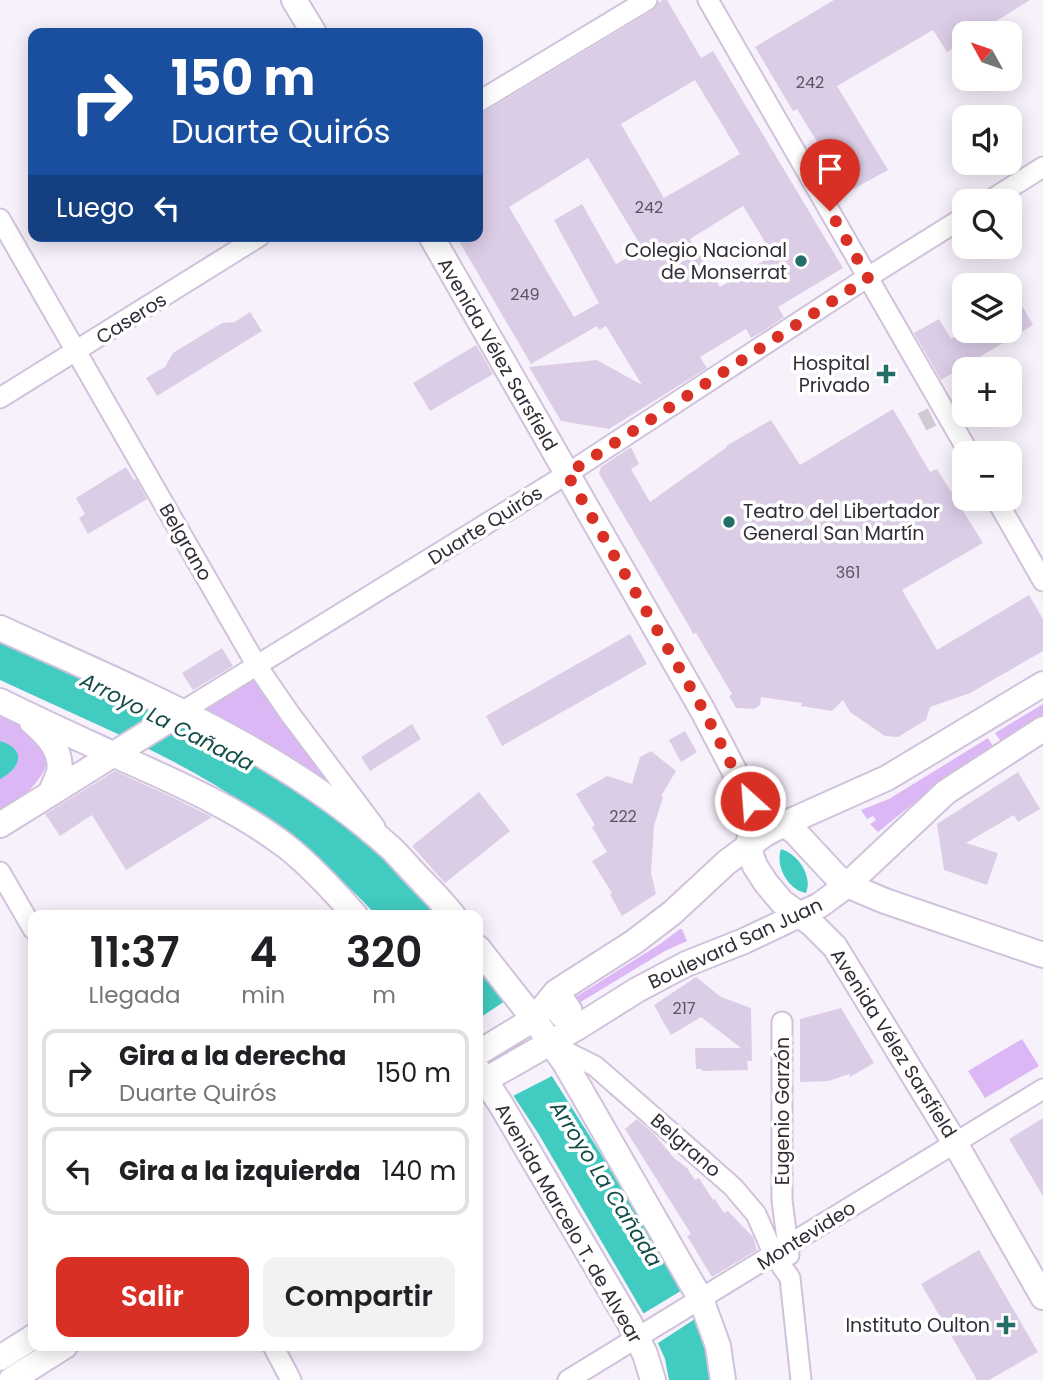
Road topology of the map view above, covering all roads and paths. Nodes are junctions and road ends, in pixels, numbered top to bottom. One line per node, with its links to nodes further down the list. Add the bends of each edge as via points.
1 (294, 0): 4 (main road)
2 (647, 0): 5 (street)
3 (708, 0): 12 (street)
4 (311, 28)
5 (483, 99)
6 (1043, 167): 7 (street)
7 (1008, 189)
8 (0, 219): 13 (street, Belgrano)
9 (952, 225): 12 (street, Duarte Quirós)
10 (250, 242): 13 (street, Caseros)
11 (434, 242): 16 (main road, Avenida Vélez Sarsfield)
12 (868, 278): 15 (street, via 938,413); 16 (street, Duarte Quirós)
13 (76, 352): 14 (street, Caseros); 20 (street, Belgrano)
14 (0, 398)
15 (960, 441)
16 (567, 474): 20 (street, Duarte Quirós); 27 (main road, Avenida Vélez Sarsfield, via 704,711)
17 (1003, 511): 18 (street)
18 (1043, 581)
19 (0, 628): 23 (main road)
20 (257, 666): 23 (street, Duarte Quirós); 31 (street, Belgrano)
21 (1043, 684): 28 (main road, via 887,778)
22 (9, 706): 25 (main road); 26 (main road, via 54,746 59,772)
23 (183, 711): 25 (main road, Duarte Quirós); 31 (main road, via 315,788)
24 (1043, 729): 33 (main road, Boulevard San Juan, via 946,792)
25 (114, 754): 26 (main road, Duarte Quirós); 34 (main road, via 261,829 288,848)
26 (50, 794): 29 (main road, Duarte Quirós)
27 (750, 801): 28 (main road, Avenida Vélez Sarsfield, via 764,815); 30 (main road, Avenida Vélez Sarsfield, via 753,824)
28 (784, 824): 30 (main road); 33 (main road, Avenida Vélez Sarsfield)
29 (0, 825)
30 (748, 846): 36 (main road, Avenida Vélez Sarsfield, via 766,883); 40 (main road, via 634,942 556,992)
31 (393, 850): 35 (main road)
32 (0, 872): 37 (street)
33 (847, 885): 36 (main road, Boulevard San Juan); 39 (main road)
34 (350, 910)
35 (448, 910)
36 (801, 915): 42 (main road, Boulevard San Juan, via 686,964); 47 (main road, Avenida Vélez Sarsfield, via 835,947)
37 (28, 920)
38 (483, 954): 40 (main road)
39 (1043, 955)
40 (534, 1019): 42 (main road); 43 (main road)
41 (782, 1022): 48 (street, Eugenio Garzón)
42 (550, 1043): 44 (main road, Boulevard San Juan); 49 (street, Belgrano, via 595,1066 708,1164); 52 (main road)
43 (483, 1050)
44 (483, 1076)
45 (483, 1082): 53 (main road, Avenida Marcelo T. de Alvear, via 500,1103)
46 (1043, 1089): 47 (street, Montevideo)
47 (955, 1143): 50 (street, Montevideo); 51 (main road, Avenida Vélez Sarsfield)
48 (782, 1200): 49 (street, Eugenio Garzón, via 774,1211); 50 (street, Eugenio Garzón)
49 (756, 1214): 50 (street, Belgrano)
50 (781, 1250): 52 (street, Montevideo); 63 (street, Belgrano, via 790,1278)
51 (1043, 1297)
52 (701, 1298): 53 (street, Montevideo); 62 (main road, via 718,1346)
53 (637, 1337): 60 (street, Montevideo); 61 (main road, Avenida Marcelo T. de Alvear)
54 (28, 1340): 57 (main road)
55 (57, 1351): 58 (main road)
56 (276, 1351): 59 (street)
57 (0, 1358)
58 (10, 1380)
59 (291, 1380)
60 (568, 1380)
61 (653, 1380)
62 (723, 1380)
63 (801, 1380)

